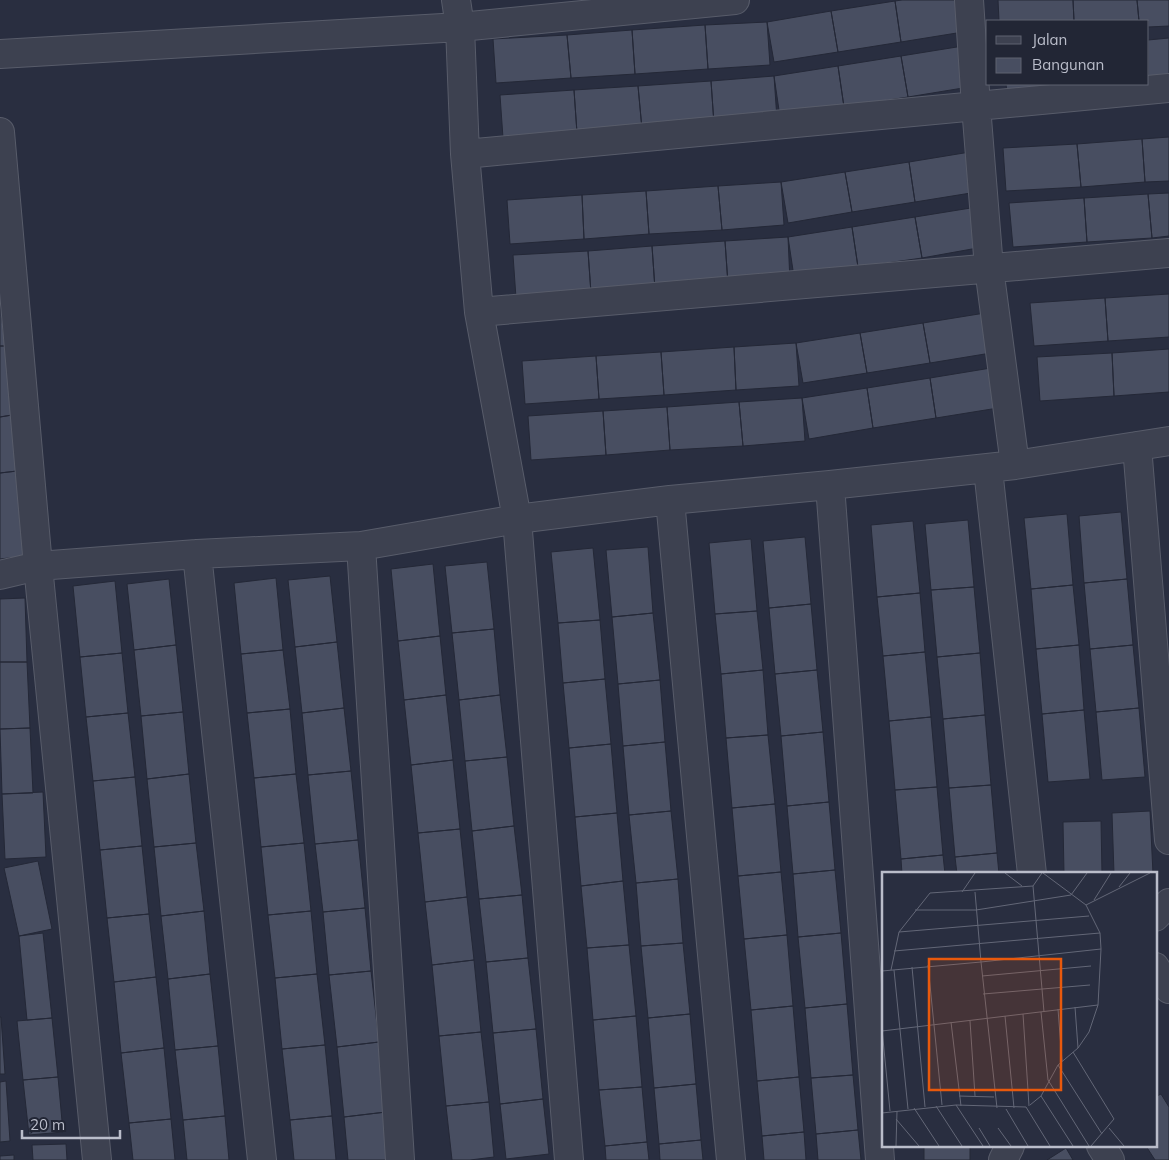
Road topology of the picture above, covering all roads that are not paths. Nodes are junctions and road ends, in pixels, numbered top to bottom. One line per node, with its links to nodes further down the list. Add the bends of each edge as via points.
1 (456, 0): 4 (street)
2 (734, 0): 4 (street)
3 (969, 0): 7 (street)
4 (460, 27): 5 (street); 9 (street)
5 (0, 54)
6 (1169, 88): 7 (street)
7 (976, 106): 9 (street); 11 (street)
8 (0, 132): 22 (street)
9 (465, 154): 12 (street)
10 (1169, 253): 11 (street)
11 (989, 268): 12 (street); 15 (street)
12 (479, 312): 19 (street)
13 (1169, 441): 14 (street)
14 (1137, 446): 15 (street); 24 (street)
15 (1015, 465): 16 (street)
16 (988, 469): 17 (street); 25 (street)
17 (830, 485): 18 (street); 37 (street)
18 (670, 500): 19 (street); 36 (street)
19 (517, 519): 20 (street); 35 (street)
20 (361, 546): 21 (street); 34 (street)
21 (197, 554): 22 (street); 33 (street)
22 (38, 566): 23 (street); 32 (street)
23 (0, 575)
24 (1169, 840)
25 (1032, 872)
26 (1169, 903): 27 (street)
27 (1156, 916)
28 (1156, 970): 29 (street)
29 (1169, 989)
30 (1009, 1148): 38 (street)
31 (1102, 1148): 39 (street)
32 (97, 1160)
33 (262, 1160)
34 (400, 1160)
35 (569, 1160)
36 (731, 1160)
37 (880, 1160)
38 (1003, 1160)
39 (1110, 1160)

